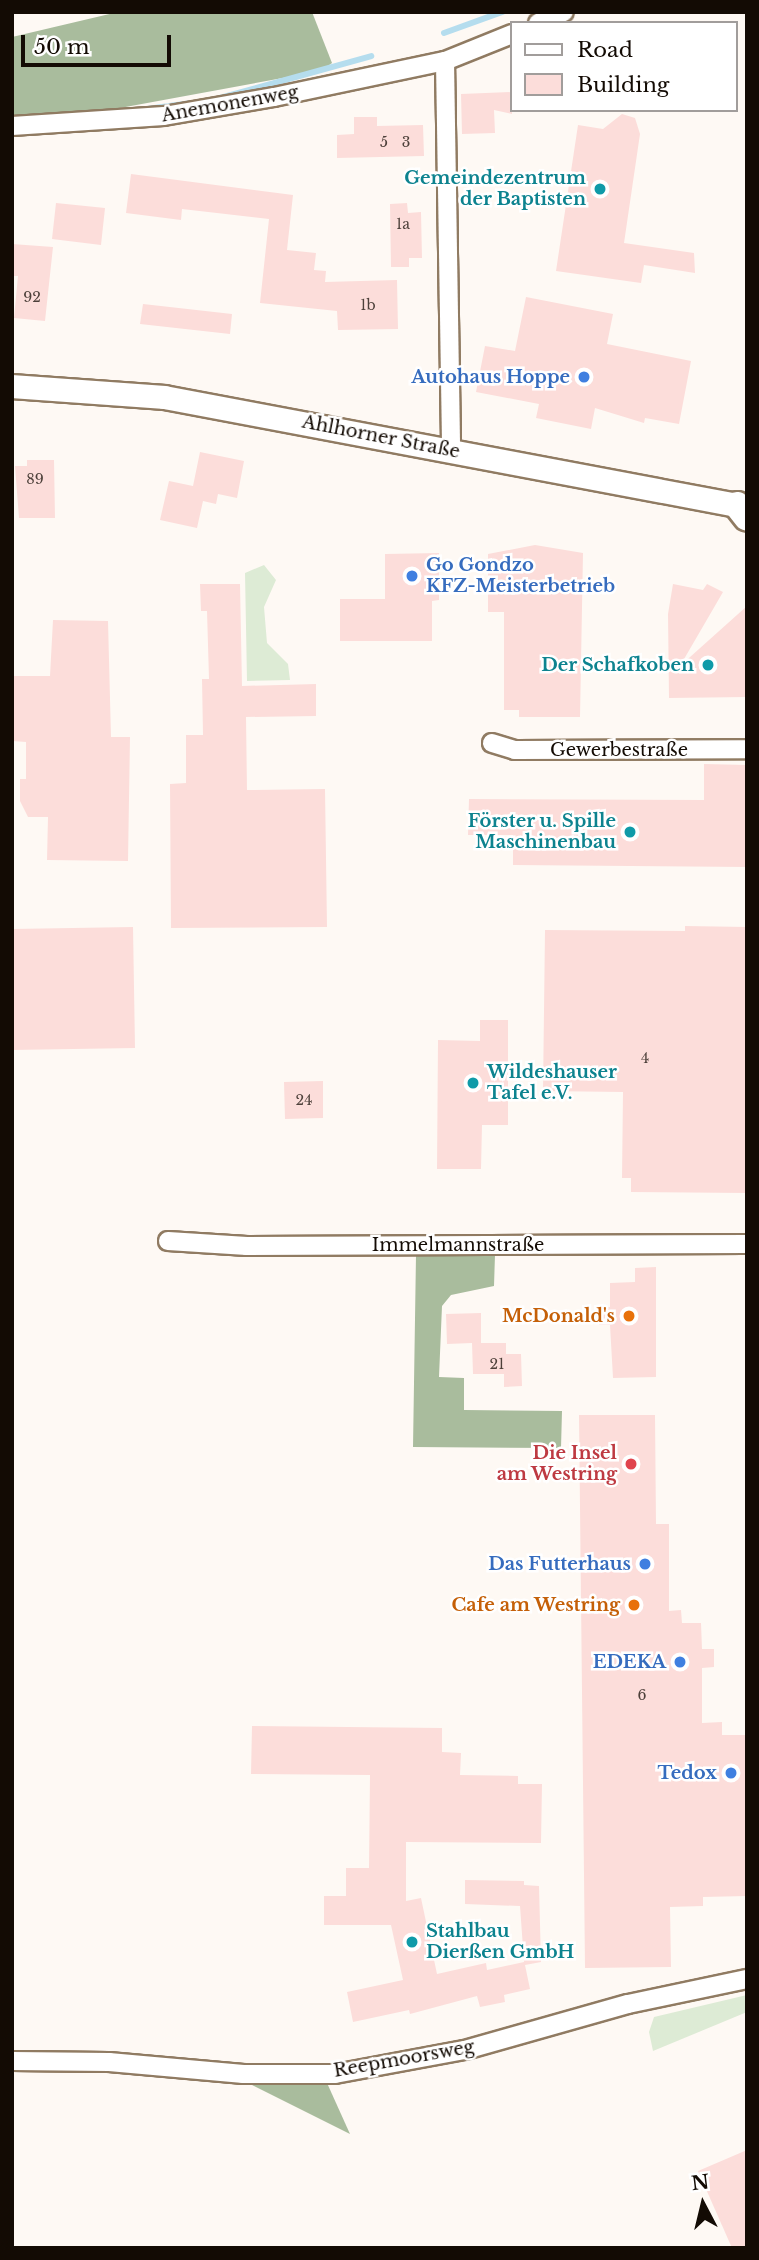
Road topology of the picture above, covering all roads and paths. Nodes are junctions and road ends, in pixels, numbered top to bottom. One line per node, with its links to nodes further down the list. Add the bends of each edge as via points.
1 (564, 12): 2 (street)
2 (543, 21)
3 (510, 35): 4 (street, Anemonenweg)
4 (445, 61): 5 (street, Anemonenweg, via 164,116); 7 (street)
5 (12, 126)
6 (12, 386): 7 (street, Ahlhorner Straße, via 164,397)
7 (451, 451): 8 (street, Ahlhorner Straße)
8 (743, 510)
9 (492, 743): 10 (street, Gewerbestraße, via 515,750)
10 (747, 749)
11 (169, 1241): 12 (street, Immelmannstraße, via 247,1246)
12 (747, 1244)
13 (747, 1979): 14 (street, Reepmoorsweg, via 628,2004 465,2050 335,2074 243,2074 109,2062)
14 (12, 2061)

